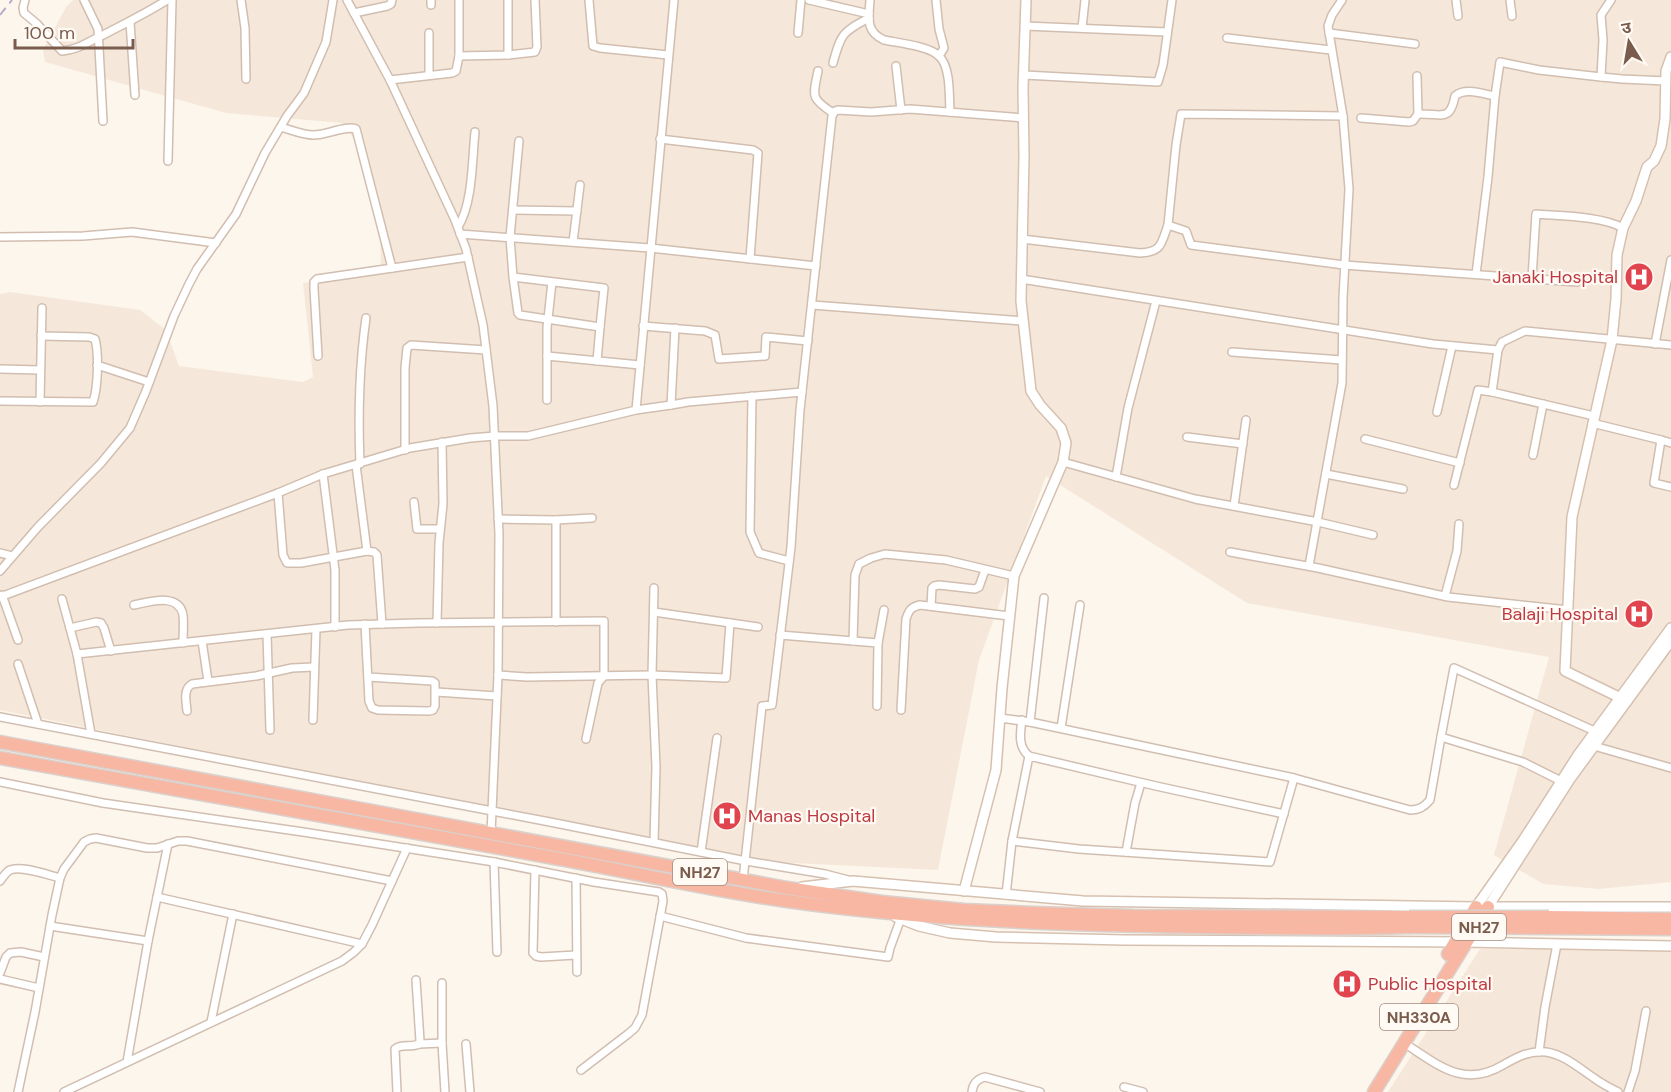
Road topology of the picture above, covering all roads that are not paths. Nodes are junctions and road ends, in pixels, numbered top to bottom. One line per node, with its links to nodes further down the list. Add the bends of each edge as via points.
1 (25, 0): 36 (street, via 24,13 62,51 75,50)
2 (84, 0): 36 (street)
3 (167, 0): 29 (street)
4 (172, 0): 69 (street)
5 (241, 0): 52 (street)
6 (333, 0): 65 (street, via 326,42 304,93)
7 (347, 0): 25 (street)
8 (392, 0): 25 (street, via 387,6)
9 (459, 0): 42 (street)
10 (508, 0): 40 (street)
11 (535, 0): 40 (street, via 537,50)
12 (589, 0): 41 (street, via 593,46)
13 (674, 0): 41 (street)
14 (801, 0): 34 (street)
15 (809, 0): 26 (street)
16 (870, 0): 26 (street)
17 (936, 0): 43 (street, via 944,48)
18 (1026, 0): 30 (street)
19 (1085, 0): 31 (street)
20 (1172, 0): 32 (street)
21 (1342, 0): 35 (street, via 1329,21)
22 (1456, 0): 27 (street)
23 (1510, 0): 28 (street)
24 (1611, 0): 51 (street, via 1600,15 1604,40)
25 (354, 13): 53 (street)
26 (869, 16): 43 (street, via 877,37); 45 (street, via 844,34)
27 (1458, 16)
28 (1512, 16)
29 (130, 22): 36 (street); 55 (street)
30 (1025, 26): 31 (street); 49 (street)
31 (1082, 28): 32 (street)
32 (1167, 32): 49 (street, via 1160,79 1156,82)
33 (429, 33): 48 (street)
34 (798, 33)
35 (1329, 33): 38 (street); 39 (street)
36 (99, 36): 64 (street)
37 (1227, 38): 39 (street)
38 (1414, 44)
39 (1331, 50): 61 (street)
40 (508, 55): 42 (street)
41 (668, 55): 67 (street)
42 (459, 56): 48 (street, via 456,71)
43 (939, 56): 58 (street, via 947,72)
44 (1671, 57): 54 (street)
45 (833, 63)
46 (896, 66): 57 (street)
47 (818, 70): 59 (street, via 814,96)
48 (429, 75): 53 (street)
49 (1024, 75): 62 (street)
50 (1417, 76): 60 (street)
51 (1601, 77): 54 (street); 56 (street, via 1500,62)
52 (246, 79)
53 (390, 80): 75 (street)
54 (1666, 81): 74 (street, via 1661,146 1647,167)
55 (135, 95)
56 (1495, 96): 60 (street, via 1461,92 1448,113); 88 (street)
57 (901, 110): 58 (street); 59 (street)
58 (950, 112): 62 (street)
59 (833, 113): 85 (street)
60 (1418, 114): 63 (street, via 1409,122)
61 (1342, 116): 73 (street, via 1181,114); 86 (street, via 1349,189)
62 (1023, 118): 78 (street)
63 (1361, 118)
64 (103, 121)
65 (281, 127): 80 (street, via 236,214); 87 (street, via 311,135 356,129)
66 (475, 132): 75 (street, via 468,205)
67 (660, 139): 81 (street); 83 (street, via 758,153)
68 (519, 141): 71 (street)
69 (168, 161)
70 (580, 185): 72 (street)
71 (513, 210): 72 (street); 77 (street)
72 (577, 211): 79 (street)
73 (1168, 225): 78 (street, via 1153,253); 86 (street, via 1186,231 1191,245)
74 (1623, 228): 90 (street, via 1587,218 1536,214); 105 (street, via 1617,255)
75 (459, 230): 77 (street); 82 (street)
76 (0, 237): 80 (street, via 132,232)
77 (510, 237): 79 (street); 89 (street)
78 (1022, 239): 91 (street)
79 (573, 242): 81 (street)
80 (216, 243): 121 (street, via 196,269)
81 (650, 248): 83 (street); 100 (street)
82 (468, 258): 87 (street); 110 (street)
83 (750, 259): 85 (street)
84 (1671, 261): 107 (street)
85 (816, 266): 95 (street)
86 (1344, 266): 88 (street); 103 (street)
87 (392, 268): 113 (street, via 314,282)
88 (1476, 274): 90 (street)
89 (513, 277): 92 (street); 98 (street, via 518,313)
90 (1532, 278): 93 (street)
91 (1022, 279): 94 (street); 99 (street)
92 (552, 282): 98 (street); 101 (street, via 604,288)
93 (1577, 282)
94 (1156, 301): 103 (street); 148 (street, via 1128,408)
95 (812, 305): 99 (street); 106 (street)
96 (42, 308): 104 (street)
97 (366, 318): 144 (street, via 359,389)
98 (548, 319): 101 (street); 114 (street)
99 (1023, 321): 143 (street, via 1031,392 1061,428 1066,443)
100 (643, 326): 102 (street); 118 (street)
101 (600, 327): 116 (street)
102 (675, 328): 106 (street, via 715,335 718,359 765,356 766,337); 129 (street)
103 (1343, 330): 109 (street); 115 (street)
104 (41, 336): 117 (street, via 95,339); 120 (street)
105 (1612, 340): 107 (street); 111 (street, via 1525,331 1502,342); 132 (street)
106 (808, 341): 122 (street)
107 (1655, 344): 108 (street)
108 (1671, 345)
109 (1452, 346): 111 (street); 131 (street)
110 (486, 350): 134 (street); 141 (street, via 411,345 407,348)
111 (1498, 350): 123 (street)
112 (1232, 352): 115 (street)
113 (318, 356)
114 (547, 356): 116 (street); 126 (street)
115 (1342, 360): 147 (street, via 1342,383)
116 (597, 361): 118 (street)
117 (97, 365): 121 (street); 127 (street, via 93,402)
118 (640, 365): 130 (street)
119 (0, 369): 120 (street)
120 (40, 370): 127 (street)
121 (149, 382): 165 (street, via 130,428)
122 (802, 392): 124 (street); 167 (street)
123 (1492, 392): 128 (street); 145 (street, via 1478,390)
124 (752, 396): 129 (street); 167 (street, via 750,532 759,553)
125 (0, 400): 127 (street)
126 (547, 400)
127 (40, 402)
128 (1543, 404): 132 (street); 142 (street)
129 (671, 405): 130 (street)
130 (636, 410): 134 (street, via 528,436)
131 (1437, 412)
132 (1593, 419): 137 (street); 181 (street, via 1572,517)
133 (1246, 420): 140 (street)
134 (495, 436): 138 (street); 156 (street)
135 (1187, 437): 140 (street)
136 (1365, 439): 145 (street)
137 (1661, 440): 139 (street); 150 (street, via 1654,483)
138 (442, 442): 141 (street); 160 (street)
139 (1671, 443)
140 (1243, 444): 154 (street)
141 (405, 450): 144 (street)
142 (1533, 455)
143 (1063, 462): 148 (street); 171 (street)
144 (358, 464): 146 (street); 162 (street)
145 (1460, 464): 149 (street)
146 (322, 474): 152 (street); 166 (street)
147 (1326, 474): 151 (street); 158 (street)
148 (1116, 477): 154 (street)
149 (1454, 485)
150 (1671, 487)
151 (1403, 489)
152 (278, 493): 166 (street, via 284,560 293,564); 173 (street)
153 (414, 502): 160 (street, via 417,530)
154 (1234, 506): 158 (street)
155 (592, 518): 157 (street)
156 (498, 519): 157 (street); 184 (street)
157 (555, 520): 185 (street)
158 (1318, 522): 161 (street); 168 (street)
159 (1459, 524): 174 (street, via 1457,551)
160 (440, 529): 186 (street)
161 (1372, 535)
162 (367, 551): 166 (street); 189 (street, via 374,552 378,560)
163 (1230, 552): 168 (street)
164 (0, 553): 165 (street)
165 (12, 556): 170 (street)
166 (334, 557): 190 (street)
167 (789, 561): 196 (street)
168 (1309, 566): 174 (street)
169 (985, 570): 171 (street); 179 (street, via 975,589 934,586); 199 (street, via 946,560 885,554 859,564 855,575)
170 (0, 571)
171 (1014, 576): 183 (street)
172 (654, 588): 182 (street)
173 (1, 596): 197 (street)
174 (1445, 596): 181 (street)
175 (1044, 598): 223 (street)
176 (62, 599): 192 (street)
177 (134, 605): 202 (street, via 154,600 176,603 183,615)
178 (1080, 605): 225 (street)
179 (931, 606): 183 (street); 217 (street, via 913,606 906,619)
180 (884, 610): 201 (street)
181 (1568, 610): 215 (street, via 1565,671)
182 (654, 612): 187 (street); 209 (street)
183 (1009, 616): 220 (street)
184 (498, 622): 185 (street); 186 (street); 208 (street)
185 (555, 622): 210 (street, via 604,621)
186 (437, 623): 189 (street)
187 (730, 623): 191 (street); 209 (street, via 726,678)
188 (365, 624): 189 (street); 190 (street); 211 (street)
189 (382, 624)
190 (335, 627): 194 (street)
191 (758, 627)
192 (70, 628): 203 (street, via 101,623); 204 (street)
193 (1671, 628): 215 (street)
194 (316, 629): 195 (street); 206 (street)
195 (267, 634): 198 (street); 207 (street)
196 (780, 635): 199 (street); 250 (street, via 772,705 762,706)
197 (18, 640)
198 (202, 641): 202 (street); 212 (street)
199 (853, 641): 201 (street)
200 (1671, 641): 215 (street)
201 (878, 643): 216 (street)
202 (183, 644): 203 (street)
203 (111, 651): 204 (street)
204 (77, 654): 228 (street)
205 (18, 664): 224 (street)
206 (314, 667): 207 (street); 221 (street)
207 (268, 674): 212 (street); 226 (street)
208 (498, 675): 210 (street); 214 (street)
209 (652, 675): 210 (street); 245 (street)
210 (604, 676): 231 (street, via 598,683)
211 (368, 677): 213 (street, via 432,681); 213 (street, via 369,705 378,710 433,710)
212 (208, 681): 218 (street, via 188,686)
213 (436, 692): 214 (street)
214 (497, 696): 241 (street)
215 (1623, 699): 227 (street)
216 (877, 706)
217 (901, 710)
218 (187, 711)
219 (0, 717): 224 (street)
220 (1000, 718): 222 (street); 261 (street, via 996,770)
221 (313, 720)
222 (1022, 720): 223 (street); 234 (street, via 1022,750)
223 (1030, 722): 225 (street)
224 (38, 724): 228 (street)
225 (1061, 728): 237 (street)
226 (270, 730)
227 (1599, 733): 229 (street, via 1454,668); 233 (street); 240 (street)
228 (91, 734): 241 (street)
229 (1441, 737): 237 (street, via 1430,800 1417,810); 240 (street, via 1523,762)
230 (717, 738): 248 (street)
231 (586, 739)
232 (0, 742): 243 (highway, NH27)
233 (1594, 746): 236 (street); 240 (street)
234 (1029, 756): 239 (street); 244 (street)
235 (0, 758): 256 (highway, NH27)
236 (1671, 768)
237 (1294, 778): 242 (street)
238 (0, 782): 247 (street, via 103,803)
239 (1141, 783): 242 (street); 249 (street)
240 (1564, 783): 265 (street)
241 (493, 811): 243 (street); 245 (street)
242 (1284, 814): 249 (street, via 1270,862)
243 (491, 834): 257 (highway, NH27)
244 (1012, 841): 249 (street); 263 (street)
245 (654, 842): 248 (street)
246 (168, 844): 253 (street, via 147,848 90,839 76,852); 258 (street, via 202,843); 264 (street)
247 (407, 848): 251 (street); 258 (street)
248 (700, 852): 250 (street)
249 (1126, 852)
250 (746, 861): 257 (street); 259 (street)
251 (494, 862): 252 (street); 281 (street)
252 (535, 870): 254 (street); 282 (street, via 533,953 541,957)
253 (60, 878): 255 (street, via 14,869); 274 (street)
254 (576, 878): 262 (street); 282 (street)
255 (0, 880)
256 (665, 880): 262 (street); 267 (highway, NH27, via 787,901)
257 (743, 880): 260 (highway, NH27)
258 (392, 881): 278 (street)
259 (854, 881): 260 (street); 261 (street)
260 (788, 888): 272 (highway, NH27, via 964,910)
261 (964, 891): 263 (street)
262 (662, 894): 269 (street)
263 (1006, 895): 265 (street, via 1094,902)
264 (157, 897): 268 (street); 276 (street)
265 (1482, 907): 266 (street); 277 (highway, NH330A)
266 (1671, 907)
267 (880, 911): 270 (street); 272 (highway, NH27, via 1118,926 1358,929)
268 (233, 914): 278 (street); 291 (street)
269 (660, 916): 270 (street, via 746,938 888,957); 298 (street, via 646,999 638,1023)
270 (901, 918): 277 (street, via 950,933 996,937)
271 (1671, 919): 273 (highway, NH27)
272 (1409, 922): 273 (highway, NH27, bridge)
273 (1549, 922): 275 (highway, NH27)
274 (50, 926): 276 (street); 283 (street)
275 (1671, 929)
276 (148, 941): 297 (street)
277 (1461, 942): 279 (street); 293 (highway, NH330A); 308 (highway, NH330A)
278 (362, 944): 291 (street, via 326,970)
279 (1557, 944): 280 (street); 296 (street)
280 (1671, 946)
281 (497, 952)
282 (576, 955): 284 (street)
283 (44, 957): 285 (street, via 10,952); 289 (street)
284 (577, 972)
285 (0, 973)
286 (0, 979): 289 (street)
287 (417, 980): 294 (street)
288 (442, 983): 292 (street)
289 (39, 988): 300 (street)
290 (1646, 1011): 311 (street)
291 (211, 1022): 297 (street)
292 (441, 1043): 294 (street); 303 (street)
293 (1404, 1043): 296 (street, via 1446,1070 1465,1075 1488,1073 1524,1054); 309 (highway, NH330A)
294 (419, 1044): 302 (street, via 395,1049)
295 (466, 1044): 304 (street)
296 (1539, 1052): 310 (street, via 1560,1056)
297 (127, 1062): 301 (street)
298 (581, 1070)
299 (1124, 1087): 307 (street)
300 (18, 1092)
301 (64, 1092)
302 (397, 1092)
303 (445, 1092)
304 (470, 1092)
305 (972, 1092): 306 (street, via 978,1079 985,1077)
306 (1040, 1092)
307 (1143, 1092)
308 (1366, 1092)
309 (1374, 1092)
310 (1618, 1092)
311 (1628, 1092)

